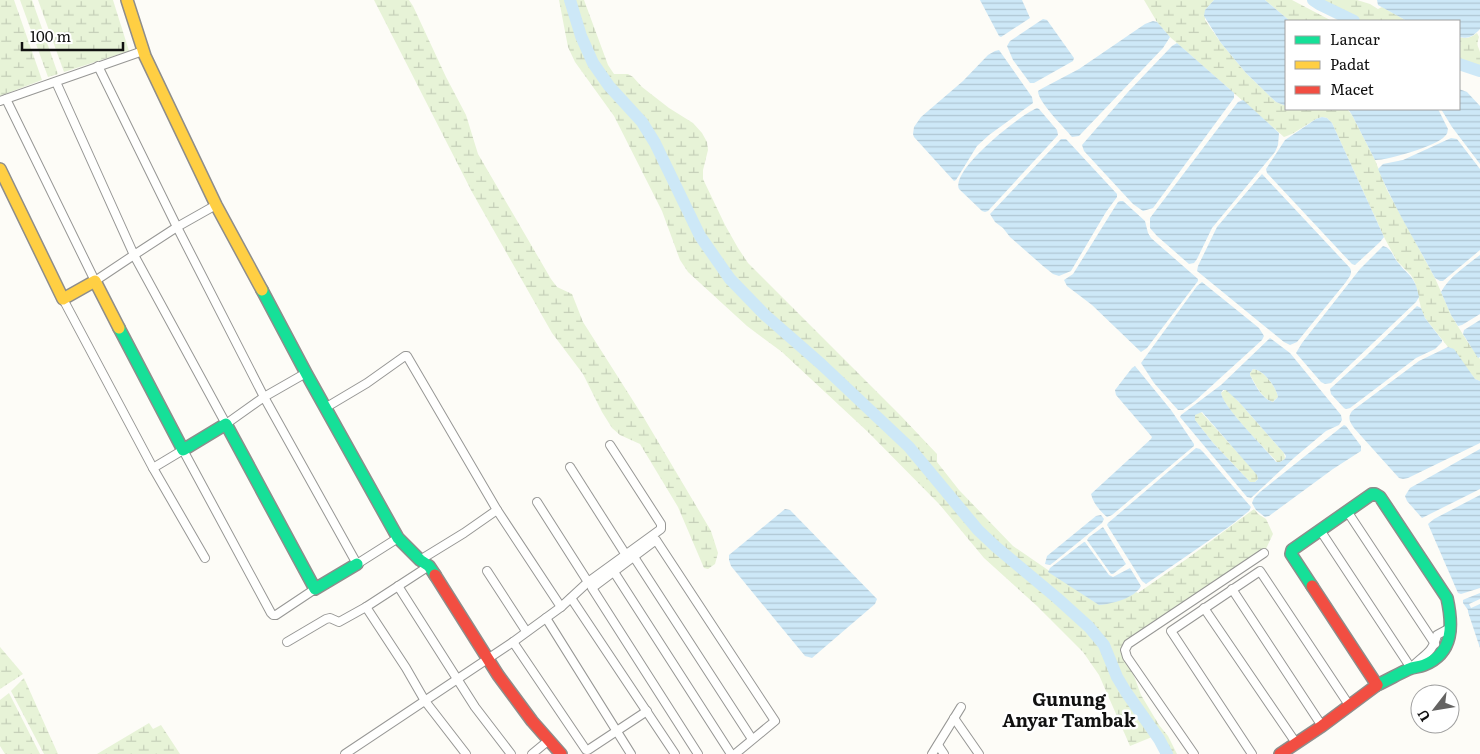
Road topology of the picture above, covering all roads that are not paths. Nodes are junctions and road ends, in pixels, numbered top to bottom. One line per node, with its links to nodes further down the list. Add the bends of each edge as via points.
1 (127, 0): 2 (street)
2 (143, 51): 3 (street); 7 (street)
3 (98, 66): 4 (street); 8 (street)
4 (56, 82): 5 (street); 9 (street)
5 (3, 100): 10 (street)
6 (0, 170): 11 (street)
7 (216, 205): 8 (street); 12 (street)
8 (177, 227): 9 (street); 13 (street)
9 (134, 255): 10 (street); 15 (street)
10 (95, 280): 11 (street); 17 (street)
11 (63, 299): 19 (street)
12 (306, 372): 13 (street); 14 (street)
13 (264, 397): 15 (street); 29 (street)
14 (325, 408): 21 (street, via 407,356); 24 (street)
15 (226, 424): 17 (street); 35 (street)
16 (610, 445): 26 (street, via 661,524 661,529)
17 (183, 450): 19 (street); 35 (street, via 271,613 276,615)
18 (570, 467): 26 (street)
19 (153, 468): 27 (street)
20 (537, 502): 32 (street)
21 (497, 510): 28 (street); 37 (street)
22 (1347, 511): 23 (street); 41 (street, via 1372,494 1380,497 1447,598 1452,615); 45 (street)
23 (1320, 530): 47 (street); 49 (street, via 1296,546 1291,554)
24 (398, 538): 28 (street); 29 (street)
25 (1264, 553): 74 (street, via 1128,644 1125,650)
26 (630, 556): 31 (street); 32 (street); 57 (street); 57 (street, via 656,540 775,721)
27 (205, 558)
28 (425, 563): 33 (street); 46 (street)
29 (356, 564): 35 (street)
30 (487, 571): 42 (street)
31 (614, 572): 68 (street, via 592,588); 69 (street)
32 (588, 582): 36 (street)
33 (398, 586): 38 (street); 48 (street)
34 (1232, 589): 39 (street); 51 (street, via 1260,571); 55 (street)
35 (315, 590)
36 (572, 598): 37 (street); 53 (street)
37 (561, 607): 40 (street)
38 (366, 608): 43 (street, via 339,622 326,619); 50 (street)
39 (1204, 608): 59 (street); 75 (street, via 1171,631)
40 (546, 618): 42 (street); 56 (street)
41 (1450, 628): 45 (street, via 1437,635); 47 (street, via 1449,642 1444,650 1424,665)
42 (526, 631): 44 (street)
43 (287, 642)
44 (513, 642): 46 (street); 56 (street, via 584,749 588,750)
45 (1435, 644): 47 (street)
46 (488, 659): 48 (street); 58 (street)
47 (1411, 668): 49 (street)
48 (457, 680): 50 (street); 63 (street)
49 (1377, 685): 51 (street)
50 (425, 700): 61 (street); 62 (street)
51 (1349, 705): 55 (street)
52 (961, 707): 54 (street)
53 (648, 711): 56 (street); 67 (street)
54 (954, 718): 60 (street); 73 (street)
55 (1322, 726): 59 (street)
56 (616, 732): 66 (street)
57 (752, 739): 70 (street)
58 (548, 740): 64 (street); 65 (street)
59 (1296, 743): 76 (street)
60 (938, 744): 71 (street); 72 (street)
61 (345, 754)
62 (466, 754)
63 (511, 754)
64 (532, 754)
65 (561, 754)
66 (631, 754)
67 (675, 754)
68 (698, 754)
69 (731, 754)
70 (735, 754)
71 (932, 754)
72 (944, 754)
73 (979, 754)
74 (1194, 754)
75 (1252, 754)
76 (1280, 754)

